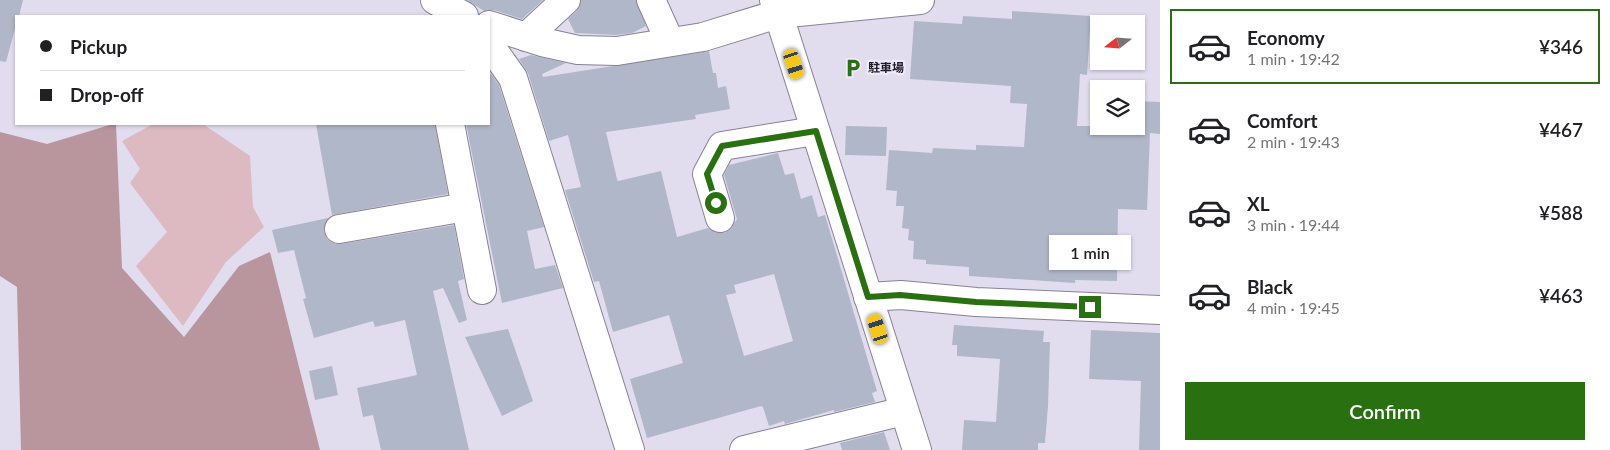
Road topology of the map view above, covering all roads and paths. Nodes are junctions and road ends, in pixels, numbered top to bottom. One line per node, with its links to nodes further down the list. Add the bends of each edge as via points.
1 (426, 0): 7 (street)
2 (435, 0): 8 (street)
3 (566, 0): 10 (street)
4 (651, 0): 11 (street)
5 (920, 0): 6 (street)
6 (776, 7): 11 (street, via 703,37); 14 (street)
7 (430, 15)
8 (461, 15)
9 (490, 24): 10 (street)
10 (526, 37): 11 (street, via 578,50 617,51)
11 (670, 42)
12 (490, 45): 22 (street, via 513,78)
13 (450, 125): 15 (street)
14 (816, 131): 16 (street, via 722,146 707,174); 19 (street)
15 (466, 208): 17 (street); 18 (street)
16 (720, 218)
17 (339, 229)
18 (482, 290)
19 (868, 297): 20 (street, via 900,295 976,302); 21 (street)
20 (1160, 310)
21 (904, 411): 23 (street); 24 (street)
22 (630, 450)
23 (744, 450)
24 (916, 450)

